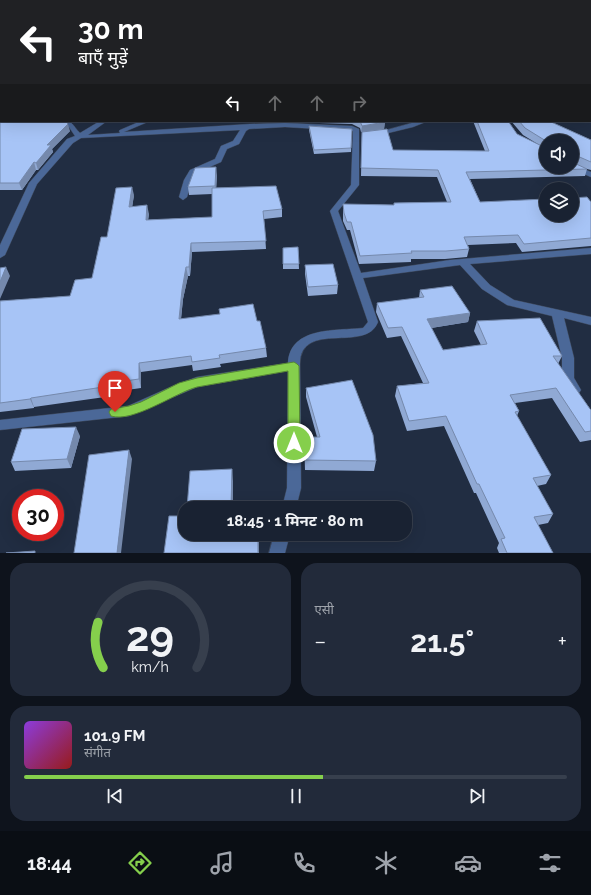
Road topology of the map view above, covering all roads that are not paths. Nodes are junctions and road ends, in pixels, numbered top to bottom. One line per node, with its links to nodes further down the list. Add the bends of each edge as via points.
1 (66, 122): 8 (street)
2 (103, 122): 8 (street)
3 (145, 122): 7 (street)
4 (422, 122): 9 (street, via 397,130)
5 (284, 123): 6 (street); 9 (street, via 352,128)
6 (250, 126): 7 (street); 12 (street, via 243,130 236,142 224,148 218,160 189,174)
7 (115, 134): 8 (street)
8 (79, 136): 14 (street, via 70,141 31,186)
9 (363, 136): 16 (street, via 354,187 334,212)
10 (579, 169): 11 (street)
11 (591, 175)
12 (182, 197)
13 (591, 250): 15 (street)
14 (0, 255)
15 (462, 262): 16 (street); 17 (street, via 486,287 511,303)
16 (358, 276): 19 (street, via 371,314 371,327 359,332 319,336 307,340 300,344 295,352)
17 (557, 314): 18 (street); 20 (street, via 568,358 568,379)
18 (591, 321)
19 (294, 366): 21 (street, via 197,382 129,411); 22 (street, via 294,488)
20 (580, 397)
21 (0, 424)
22 (291, 501)
23 (280, 541): 24 (street)
24 (277, 553)

